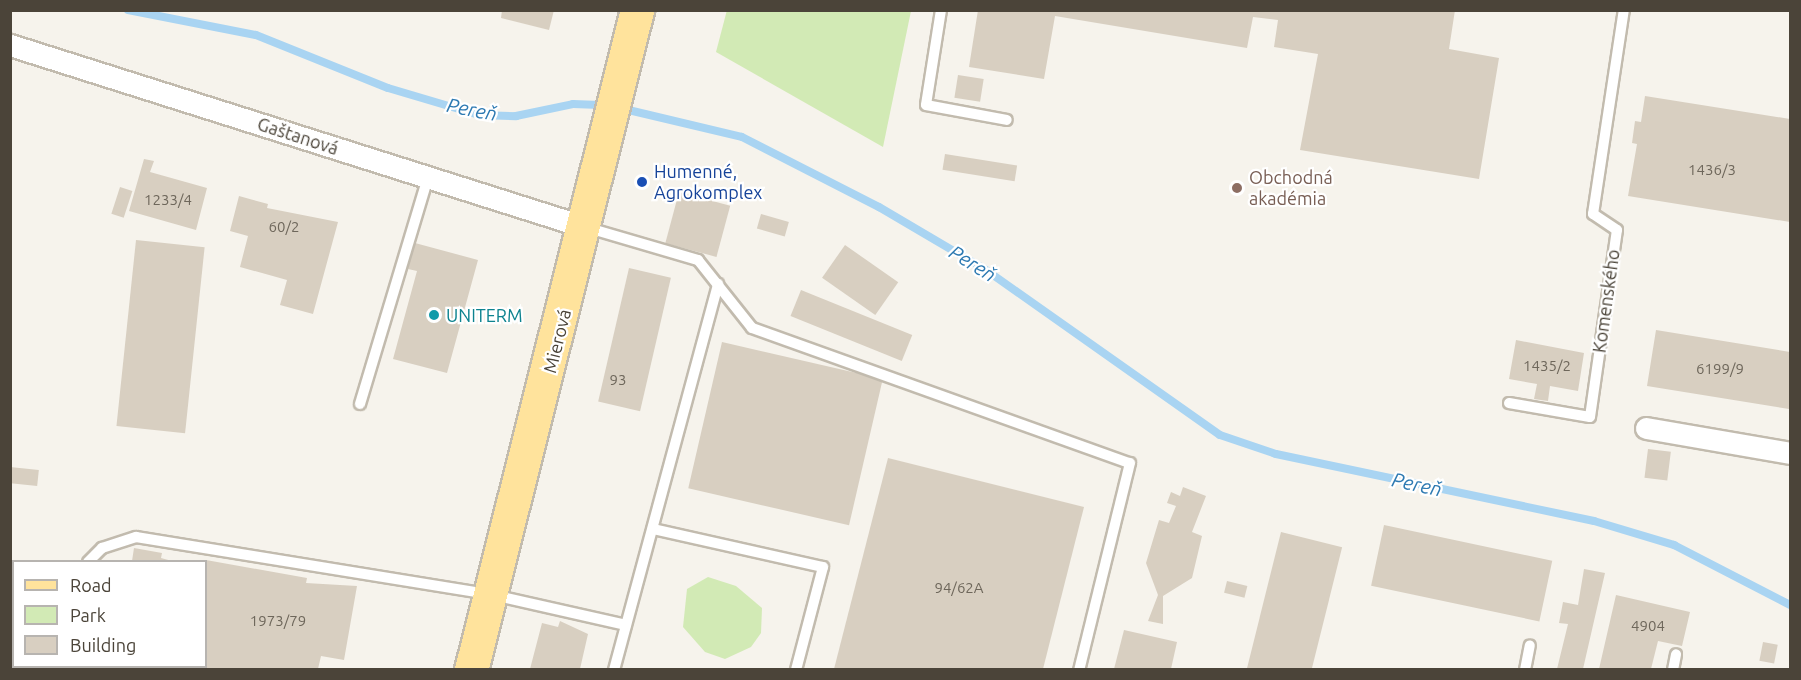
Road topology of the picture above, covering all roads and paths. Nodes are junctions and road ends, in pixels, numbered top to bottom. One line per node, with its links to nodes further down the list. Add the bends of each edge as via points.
1 (637, 10): 7 (main road, Mierová)
2 (941, 10): 5 (lane, via 926,105)
3 (1624, 10): 9 (lane, Komenského, via 1593,214 1617,230 1590,417)
4 (10, 45): 6 (street, Gaštanová)
5 (1007, 120)
6 (428, 177): 7 (street, Gaštanová); 10 (lane)
7 (585, 227): 8 (lane, via 698,260); 15 (main road, Mierová)
8 (718, 285): 13 (lane); 22 (lane, via 752,328 1130,463)
9 (1509, 403)
10 (360, 404)
11 (1646, 428): 12 (street)
12 (1791, 453)
13 (653, 529): 16 (lane); 21 (lane, via 823,567)
14 (89, 560): 15 (lane, via 102,548 136,537)
15 (493, 595): 16 (lane); 19 (main road, Mierová)
16 (626, 625): 20 (lane)
17 (1530, 645): 23 (lane)
18 (1676, 654): 24 (lane)
19 (471, 669)
20 (614, 669)
21 (796, 669)
22 (1079, 669)
23 (1525, 669)
24 (1673, 669)

